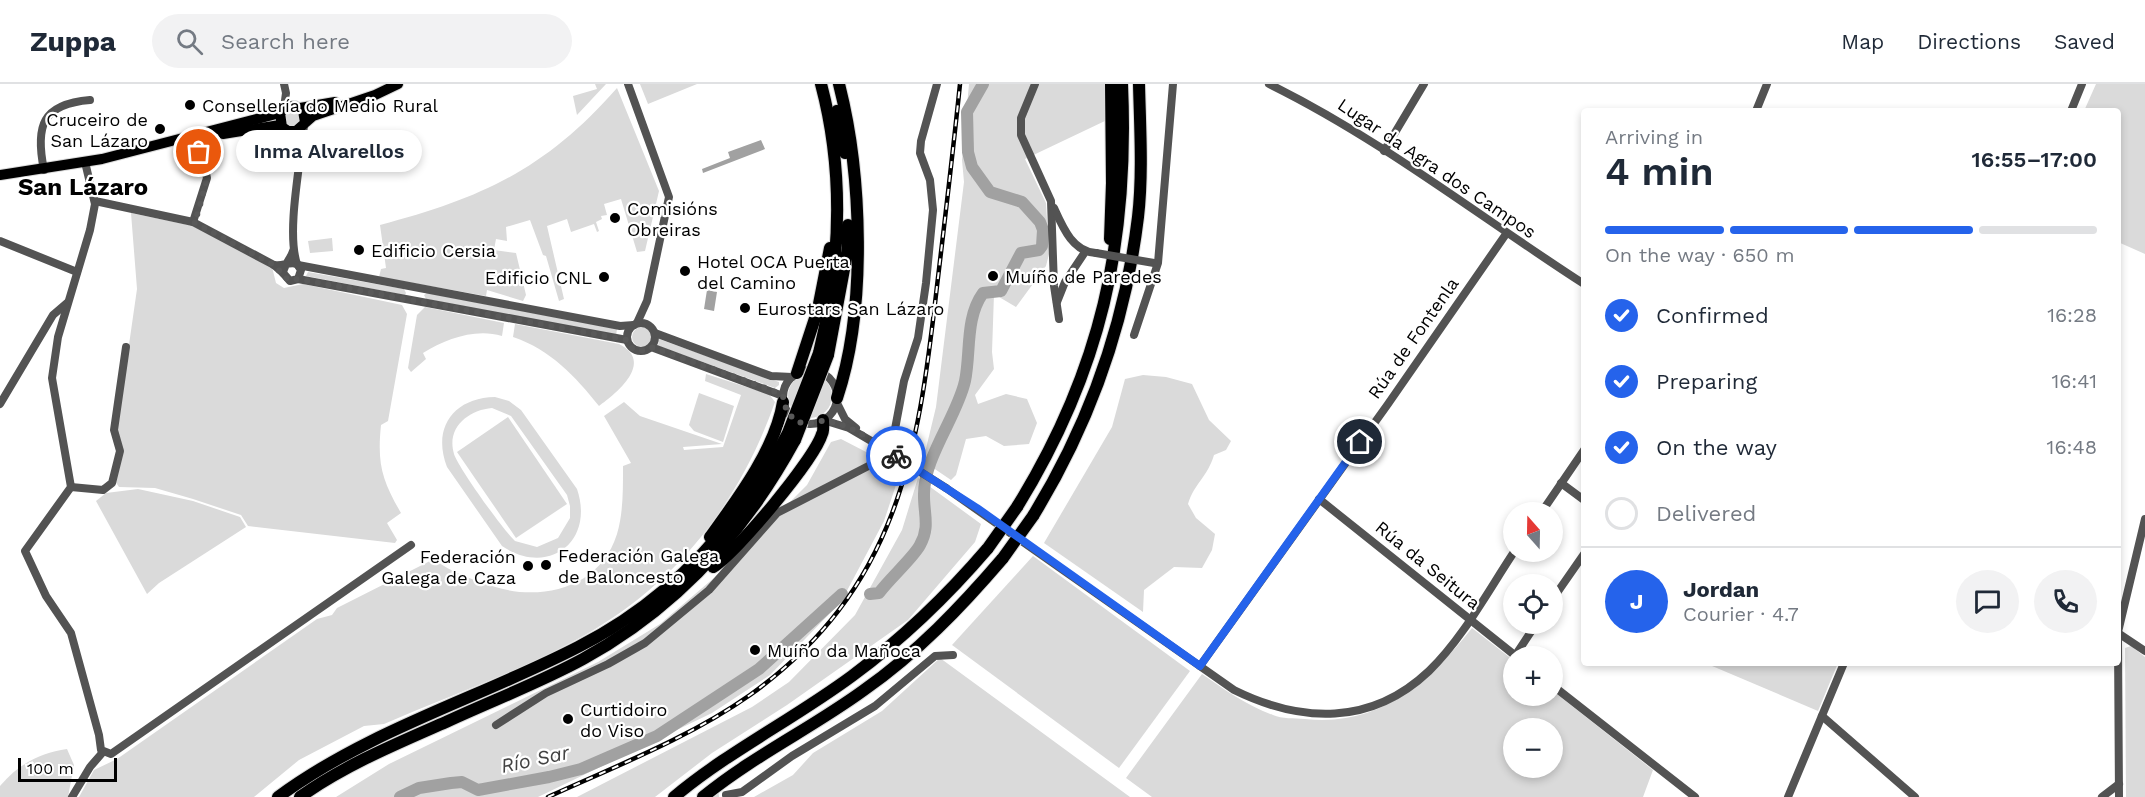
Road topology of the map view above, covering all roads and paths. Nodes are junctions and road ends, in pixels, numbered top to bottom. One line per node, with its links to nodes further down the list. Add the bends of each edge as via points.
1 (397, 84): 23 (main road); 25 (main road, via 313,116)
2 (628, 84): 51 (street, via 669,197)
3 (814, 84): 24 (highway, via 822,111)
4 (821, 84): 24 (highway)
5 (831, 84): 41 (highway, via 845,153)
6 (839, 84): 37 (highway, via 850,134)
7 (937, 84): 69 (street, via 920,153 928,167 933,210 927,283)
8 (1035, 84): 35 (street, via 1021,118 1021,135)
9 (1111, 84): 50 (highway, via 1112,203 1105,276)
10 (1122, 84): 50 (highway, via 1123,188)
11 (1139, 84): 20 (highway)
12 (1145, 84): 20 (highway)
13 (1173, 84): 44 (street)
14 (1269, 84): 29 (street, Lugar da Agra dos Campos)
15 (1424, 84): 29 (street)
16 (1767, 84): 21 (street)
17 (2082, 84): 22 (street)
18 (285, 88): 23 (street)
19 (90, 100): 32 (street, via 62,104 46,118 39,140)
20 (1139, 102): 102 (highway, bridge, via 1138,214 1127,290 1114,343 1075,441 1033,516 1003,558 903,661)
21 (1757, 108)
22 (2072, 108)
23 (290, 109): 25 (main road, via 305,115); 26 (main road); 28 (main road)
24 (829, 115): 38 (highway)
25 (304, 124): 26 (main road, via 297,131); 31 (street)
26 (282, 127): 27 (main road); 31 (street, via 295,148)
27 (198, 140): 28 (main road); 36 (street, via 207,178)
28 (163, 144): 30 (main road)
29 (1384, 151): 39 (street, Lugar da Agra dos Campos)
30 (85, 162): 32 (main road); 34 (street)
31 (298, 166): 42 (street)
32 (44, 170): 33 (main road)
33 (0, 175)
34 (95, 201): 36 (street); 47 (street)
35 (1051, 201): 43 (street, via 1068,235); 53 (street)
36 (193, 222): 46 (street)
37 (856, 227): 41 (highway); 64 (highway, via 852,318)
38 (838, 228): 61 (highway, via 836,275); 62 (highway, via 832,238 818,309)
39 (1506, 234): 49 (street, Lugar da Agra dos Campos); 74 (street, Rúa de Fontenla)
40 (0, 241): 47 (street)
41 (848, 248): 61 (highway)
42 (294, 250): 45 (street); 46 (street)
43 (1085, 252): 44 (street, bridge); 53 (street, via 1065,282)
44 (1156, 263): 57 (street)
45 (298, 265): 46 (street); 48 (street); 55 (street, via 620,326)
46 (284, 269): 48 (street, via 290,281)
47 (76, 272): 52 (street)
48 (298, 279): 58 (street)
49 (1581, 282)
50 (1108, 288): 101 (highway, bridge, via 1091,353 1069,411 1042,465 988,548 918,623 851,676 748,742)
51 (647, 301): 55 (street); 56 (street)
52 (67, 303): 65 (street, via 53,315); 72 (street, via 52,378)
53 (1057, 303): 54 (street)
54 (1059, 320)
55 (635, 324): 56 (street); 58 (street)
56 (652, 329): 60 (street); 62 (street, via 771,376)
57 (1134, 335)
58 (627, 340): 60 (street, via 637,351)
59 (126, 347): 72 (street, via 114,430 120,451 112,483 103,490)
60 (651, 347): 63 (street)
61 (824, 354): 67 (highway, bridge)
62 (795, 375): 63 (street); 64 (street, via 813,370 828,376)
63 (783, 399): 66 (street, via 792,417 800,422); 81 (highway, via 771,440 749,480)
64 (837, 400): 66 (street, via 831,415); 68 (street, via 845,419)
65 (0, 404)
66 (823, 420): 68 (street); 80 (highway, via 823,434 793,480 740,544 715,566)
67 (792, 436): 80 (highway, via 758,503); 81 (highway, via 734,520)
68 (868, 438): 69 (street)
69 (890, 452): 89 (street, bridge); 94 (street, via 777,513 709,590 645,643 546,693)
70 (1581, 454): 71 (street)
71 (1561, 483): 73 (street); 75 (street)
72 (71, 487): 95 (street, via 25,551 46,596 71,633)
73 (1581, 498)
74 (1319, 499): 83 (street, Rúa da Seitura); 89 (street, Rúa de Fontenla)
75 (1548, 502)
76 (2145, 519): 84 (street)
77 (411, 545): 95 (street, via 111,754)
78 (1581, 558): 82 (street)
79 (1507, 562): 83 (street)
80 (700, 572): 100 (highway, via 618,639 581,660 382,751)
81 (676, 580): 99 (highway, via 630,616 580,646 374,740 313,771)
82 (1563, 584)
83 (1468, 619): 86 (street, Rúa da Seitura); 89 (street, via 1447,650 1416,681 1383,701 1341,713 1317,715 1273,708 1234,690)
84 (2121, 620)
85 (2121, 635): 87 (street)
86 (1503, 646)
87 (2145, 651)
88 (952, 655): 97 (street, via 934,656 875,706 792,756 742,792)
89 (1200, 666)
90 (1843, 666): 93 (street)
91 (2118, 666): 96 (street)
92 (1563, 694): 103 (street)
93 (1822, 716): 104 (street); 105 (street)
94 (496, 725)
95 (103, 752): 98 (street)
96 (2119, 784): 106 (street); 107 (street)
97 (726, 795)
98 (72, 797)
99 (278, 797)
100 (300, 797)
101 (674, 797)
102 (703, 797)
103 (1695, 797)
104 (1788, 797)
105 (1915, 797)
106 (2102, 797)
107 (2119, 797)

